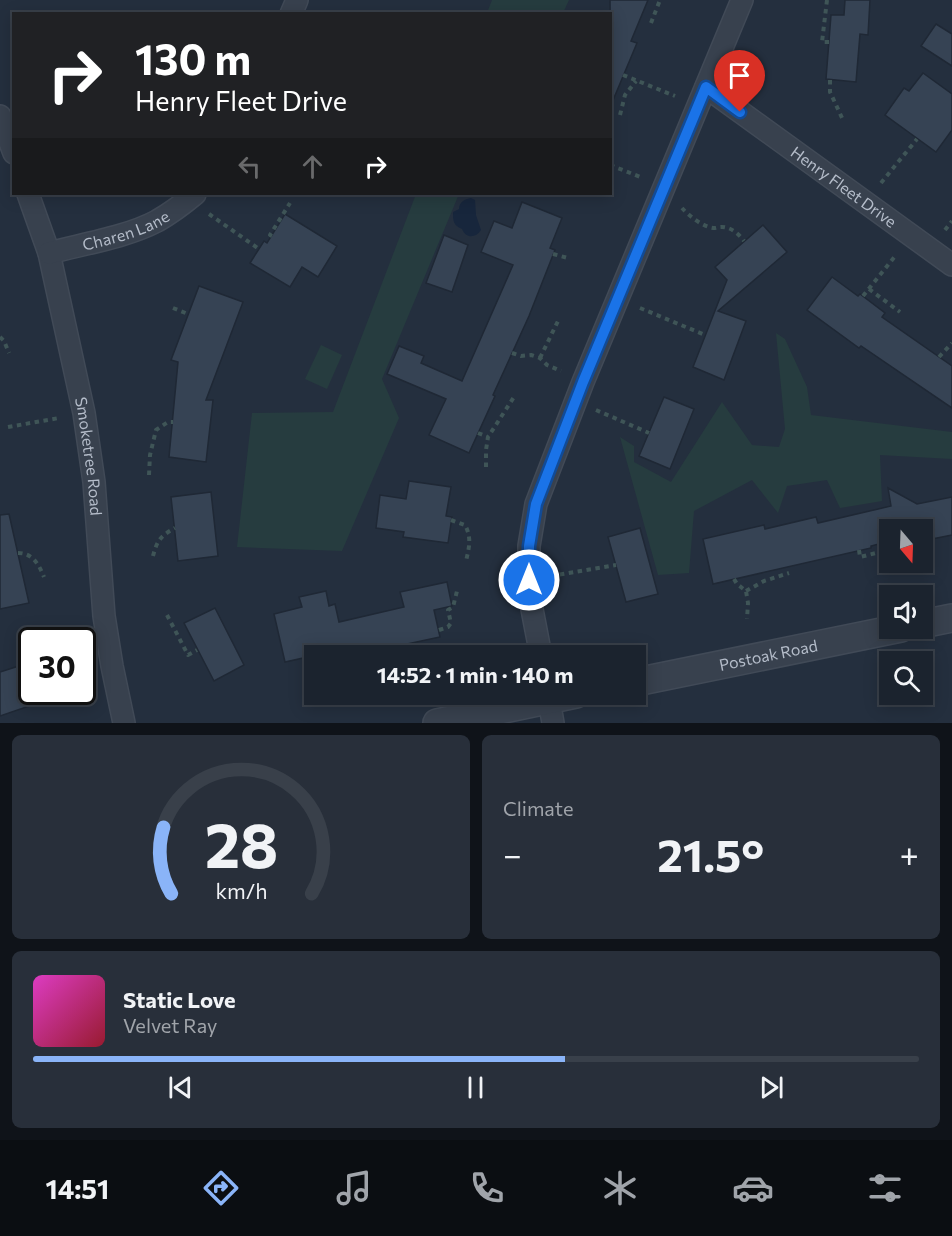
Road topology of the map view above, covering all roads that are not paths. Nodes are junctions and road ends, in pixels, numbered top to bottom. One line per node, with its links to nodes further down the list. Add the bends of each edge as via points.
1 (742, 0): 2 (street)
2 (702, 96): 8 (street, Henry Fleet Drive, via 866,202); 12 (street, via 536,504 529,546 529,580)
3 (0, 117): 4 (street)
4 (12, 148)
5 (28, 195): 7 (street, Smoketree Road)
6 (193, 195): 7 (street, Charen Lane, via 156,222)
7 (49, 253): 15 (street, Smoketree Road, via 84,413 94,482 104,616)
8 (952, 265)
9 (952, 618): 10 (street)
10 (933, 622)
11 (879, 632): 13 (street, Postoak Road)
12 (539, 645)
13 (646, 680)
14 (550, 706): 16 (street)
15 (124, 723)
16 (437, 723)

